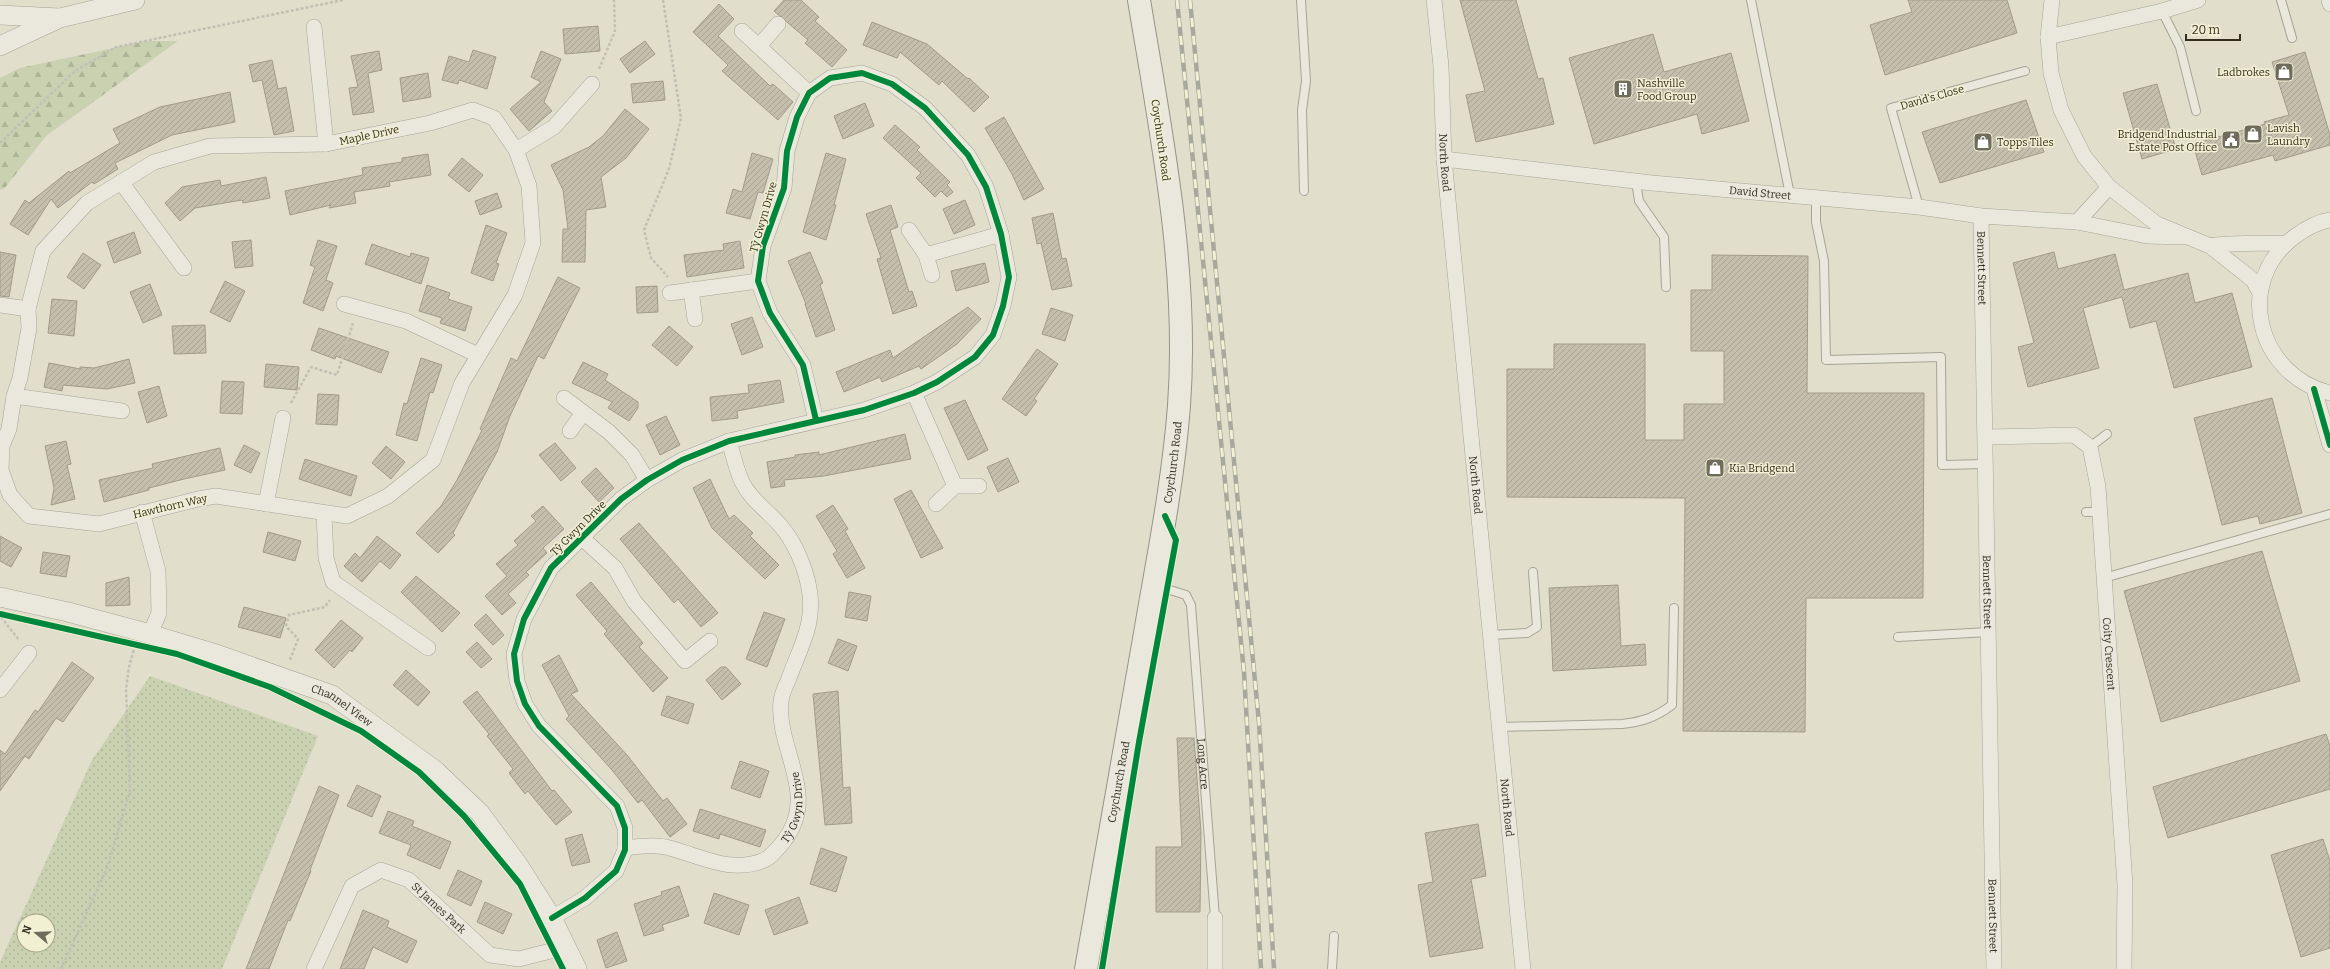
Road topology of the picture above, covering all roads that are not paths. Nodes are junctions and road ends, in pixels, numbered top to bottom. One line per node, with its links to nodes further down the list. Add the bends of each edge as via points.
1 (135, 0): 13 (street)
2 (1139, 0): 82 (main road, Coychurch Road, via 1163,144 1180,307 1179,405 1165,516)
3 (1301, 0): 31 (lane, via 1306,81 1302,110)
4 (1434, 0): 27 (street, North Road, via 1441,66)
5 (1751, 0): 32 (lane)
6 (2052, 0): 17 (street)
7 (2198, 0): 11 (street)
8 (2281, 0): 18 (lane)
9 (2329, 0): 10 (street)
10 (2330, 4)
11 (2162, 12): 17 (street); 24 (lane, via 2180,47)
12 (0, 15): 13 (street)
13 (60, 18): 19 (street)
14 (778, 24): 20 (street)
15 (314, 27): 25 (street)
16 (742, 31): 20 (street)
17 (2048, 37): 30 (street, via 2051,73 2061,110 2084,156)
18 (2292, 38)
19 (0, 46)
20 (759, 46): 23 (street)
21 (2025, 71): 34 (lane, David's Close, via 1891,108)
22 (592, 84): 26 (street, via 554,127)
23 (809, 93): 39 (street, Tŷ Gwyn Drive, via 830,78 862,73 892,84 909,96 925,108 968,155 986,187); 46 (street, Tŷ Gwyn Drive, via 797,117 787,151 784,188 763,246)
24 (2196, 112)
25 (326, 144): 26 (street, Maple Drive, via 430,123 473,110 494,118); 29 (street, Maple Drive, via 210,146 154,162)
26 (516, 150): 53 (street, Maple Drive, via 529,186 533,243 515,295)
27 (1444, 159): 28 (street, David Street); 86 (street, North Road)
28 (1636, 181): 32 (street, David Street); 47 (lane, via 1639,202 1664,238)
29 (121, 182): 44 (street); 51 (street, Maple Drive, via 87,203 43,251)
30 (2109, 187): 37 (street); 40 (street, via 2157,224)
31 (1304, 190)
32 (1790, 195): 33 (street, David Street)
33 (1816, 198): 34 (street, David Street); 70 (lane, via 1816,222 1824,261 1826,360 1940,357 1942,466)
34 (1919, 208): 35 (street, David Street)
35 (1981, 216): 37 (street, David Street); 66 (street, Bennett Street)
36 (2329, 218): 41 (street, via 2305,229)
37 (2077, 222): 40 (street, David Street, via 2147,236)
38 (909, 230): 43 (street)
39 (1000, 234): 43 (street); 56 (street, Tŷ Gwyn Drive, via 1009,277 993,335 975,357 937,382)
40 (2184, 237): 42 (street)
41 (2287, 243): 42 (street, via 2238,242); 48 (street, via 2274,258 2265,275)
42 (2210, 246): 48 (street, via 2253,280)
43 (926, 255): 45 (street)
44 (184, 268)
45 (932, 275)
46 (758, 281): 52 (street, via 681,292); 63 (street, Tŷ Gwyn Drive, via 770,313 803,365)
47 (1666, 287)
48 (2260, 293): 55 (street, via 2260,318 2266,342 2279,363 2297,380)
49 (0, 305): 51 (street)
50 (351, 306): 53 (street, via 406,321)
51 (28, 309): 58 (street, Hawthorn Way, via 29,328)
52 (695, 319)
53 (478, 355): 54 (street, Maple Drive)
54 (462, 383): 77 (street, Hawthorn Way, via 433,460 388,496 359,511 347,516)
55 (2314, 390): 57 (street); 69 (street)
56 (914, 393): 63 (street, Tŷ Gwyn Drive, via 864,410); 72 (street)
57 (2330, 393)
58 (14, 396): 60 (street); 76 (street, Hawthorn Way, via 9,428 2,446 1,470 10,495 29,516 99,524)
59 (564, 398): 61 (street)
60 (122, 411)
61 (583, 413): 64 (street); 71 (street, via 609,432 632,455)
62 (283, 418): 74 (street)
63 (816, 420): 67 (street, Tŷ Gwyn Drive)
64 (570, 431)
65 (2107, 434): 68 (lane)
66 (1986, 437): 68 (street, via 2074,434); 70 (street, Bennett Street)
67 (730, 441): 71 (street, Tŷ Gwyn Drive, via 682,460); 94 (street, Tŷ Gwyn Drive, via 742,482 754,500 780,524 793,543 809,588 810,612 805,640 781,700 780,727 799,787 798,810 792,831 777,850 762,861 738,865 709,862 673,848)
68 (2090, 446): 81 (street, Coity Crescent, via 2098,487 2093,512)
69 (2330, 446)
70 (1986, 464): 85 (street, Bennett Street)
71 (647, 480): 79 (street, Tŷ Gwyn Drive, via 621,499)
72 (954, 486): 73 (street); 75 (street)
73 (979, 486)
74 (266, 504): 76 (street, Hawthorn Way, via 216,496); 77 (street, Hawthorn Way)
75 (936, 504)
76 (142, 512): 89 (street, via 158,571 159,613)
77 (324, 513): 90 (street, via 326,558 333,582)
78 (2330, 514): 81 (lane)
79 (582, 538): 88 (street, Tŷ Gwyn Drive, via 615,568 634,601 685,661); 94 (street, Tŷ Gwyn Drive, via 551,568 524,619 514,654 517,681 525,704 538,726 617,806 625,828)
80 (1533, 572): 86 (lane, via 1537,627 1527,633)
81 (2104, 578): 106 (street, Coity Crescent, via 2125,885)
82 (1153, 585): 96 (lane, Long Acre, via 1186,595 1191,605); 101 (main road, Coychurch Road)
83 (0, 597): 89 (street, Channel View, via 68,612)
84 (1674, 608): 93 (lane, via 1672,706 1656,716 1639,722)
85 (1989, 632): 87 (lane); 105 (street, Bennett Street)
86 (1491, 635): 93 (street, North Road)
87 (1898, 637)
88 (710, 640)
89 (139, 642): 95 (street, Channel View, via 213,653 332,695 436,770 480,813 519,866)
90 (428, 648)
91 (29, 653): 92 (street)
92 (0, 690)
93 (1500, 727): 104 (street, North Road)
94 (625, 848): 95 (street, Tŷ Gwyn Drive, via 616,871 585,898)
95 (552, 918): 98 (street, Channel View)
96 (1215, 918): 102 (street, Long Acre)
97 (1334, 936): 103 (lane)
98 (566, 947): 99 (street, St James Park, via 519,959 490,955 409,880 381,870 352,886); 100 (street, Channel View)
99 (314, 969)
100 (577, 969)
101 (1086, 969)
102 (1215, 969)
103 (1332, 969)
104 (1523, 969)
105 (1994, 969)
106 (2124, 969)

